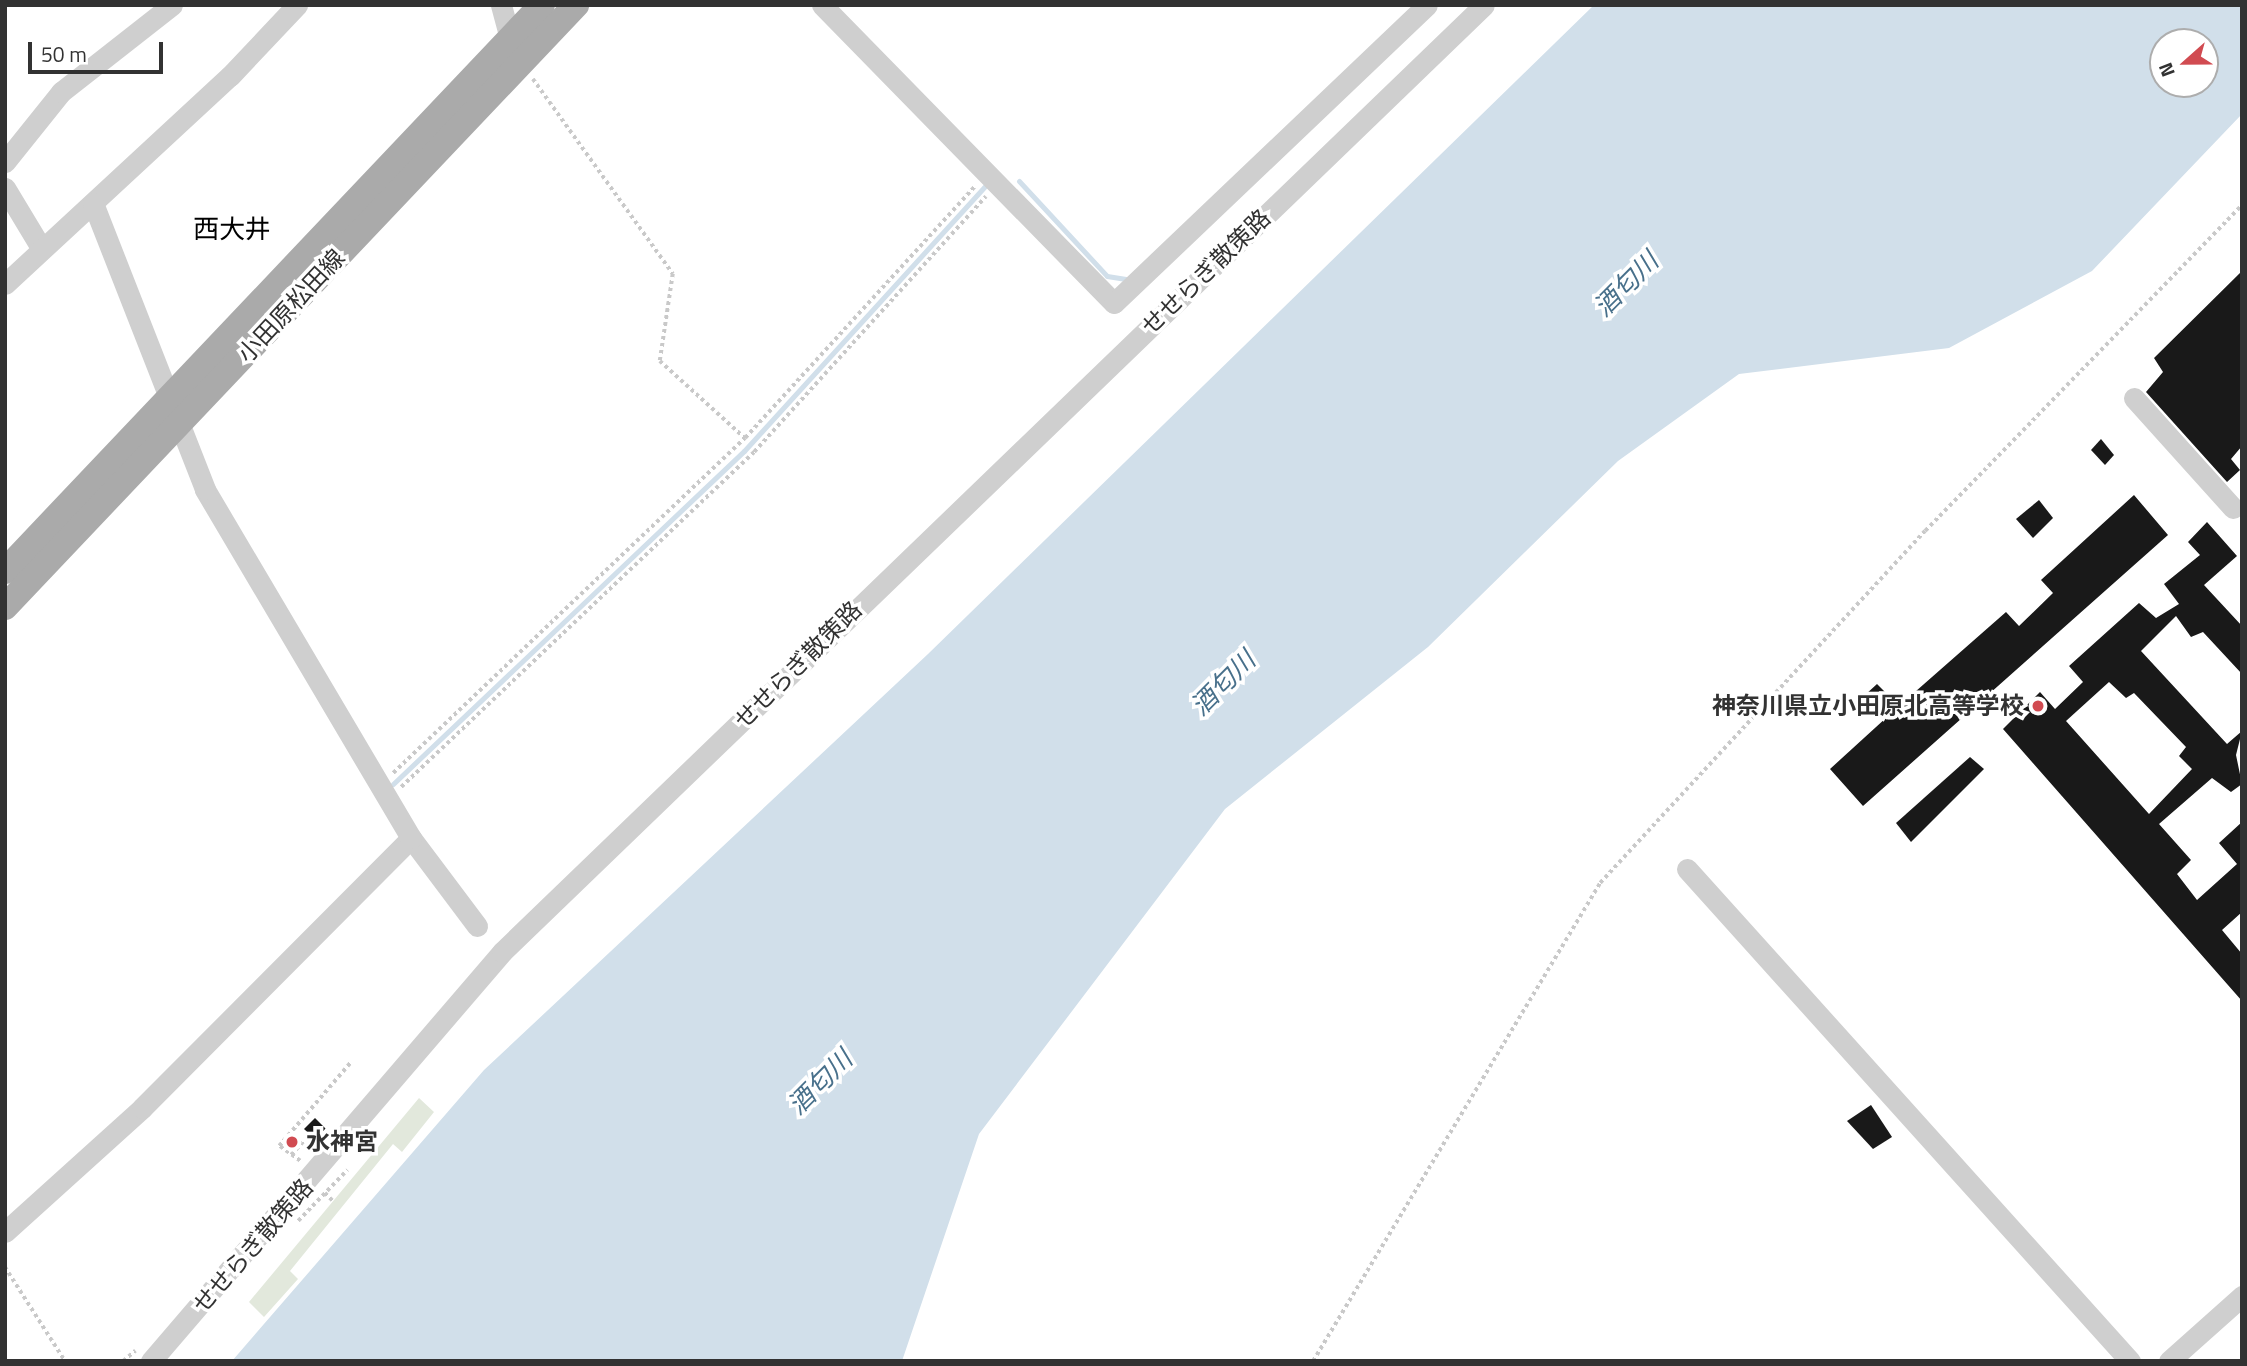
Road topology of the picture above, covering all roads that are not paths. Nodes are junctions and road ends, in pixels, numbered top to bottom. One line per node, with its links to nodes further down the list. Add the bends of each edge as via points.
1 (172, 5): 10 (street, via 61,92)
2 (297, 5): 12 (street)
3 (501, 5): 9 (street)
4 (542, 5): 9 (main road, 小田原松田線)
5 (576, 5): 17 (main road, 小田原松田線)
6 (822, 5): 7 (street, via 1114,303)
7 (1427, 5)
8 (1483, 5): 26 (street, せせらぎ散策路, via 502,952)
9 (510, 39): 16 (main road, 小田原松田線)
10 (5, 162)
11 (5, 188): 13 (street)
12 (93, 203): 13 (street); 16 (street)
13 (40, 246): 14 (street)
14 (5, 284)
15 (2134, 398): 18 (street)
16 (167, 401): 17 (street); 19 (main road, 小田原松田線)
17 (177, 427): 20 (main road, 小田原松田線); 21 (street, via 205,489 291,625 382,794)
18 (2239, 505)
19 (5, 571)
20 (5, 607)
21 (411, 838): 23 (street); 24 (street, via 142,1108)
22 (1687, 869): 27 (street)
23 (477, 926)
24 (5, 1232)
25 (2242, 1296): 28 (street)
26 (151, 1361)
27 (2130, 1361)
28 (2169, 1361)

